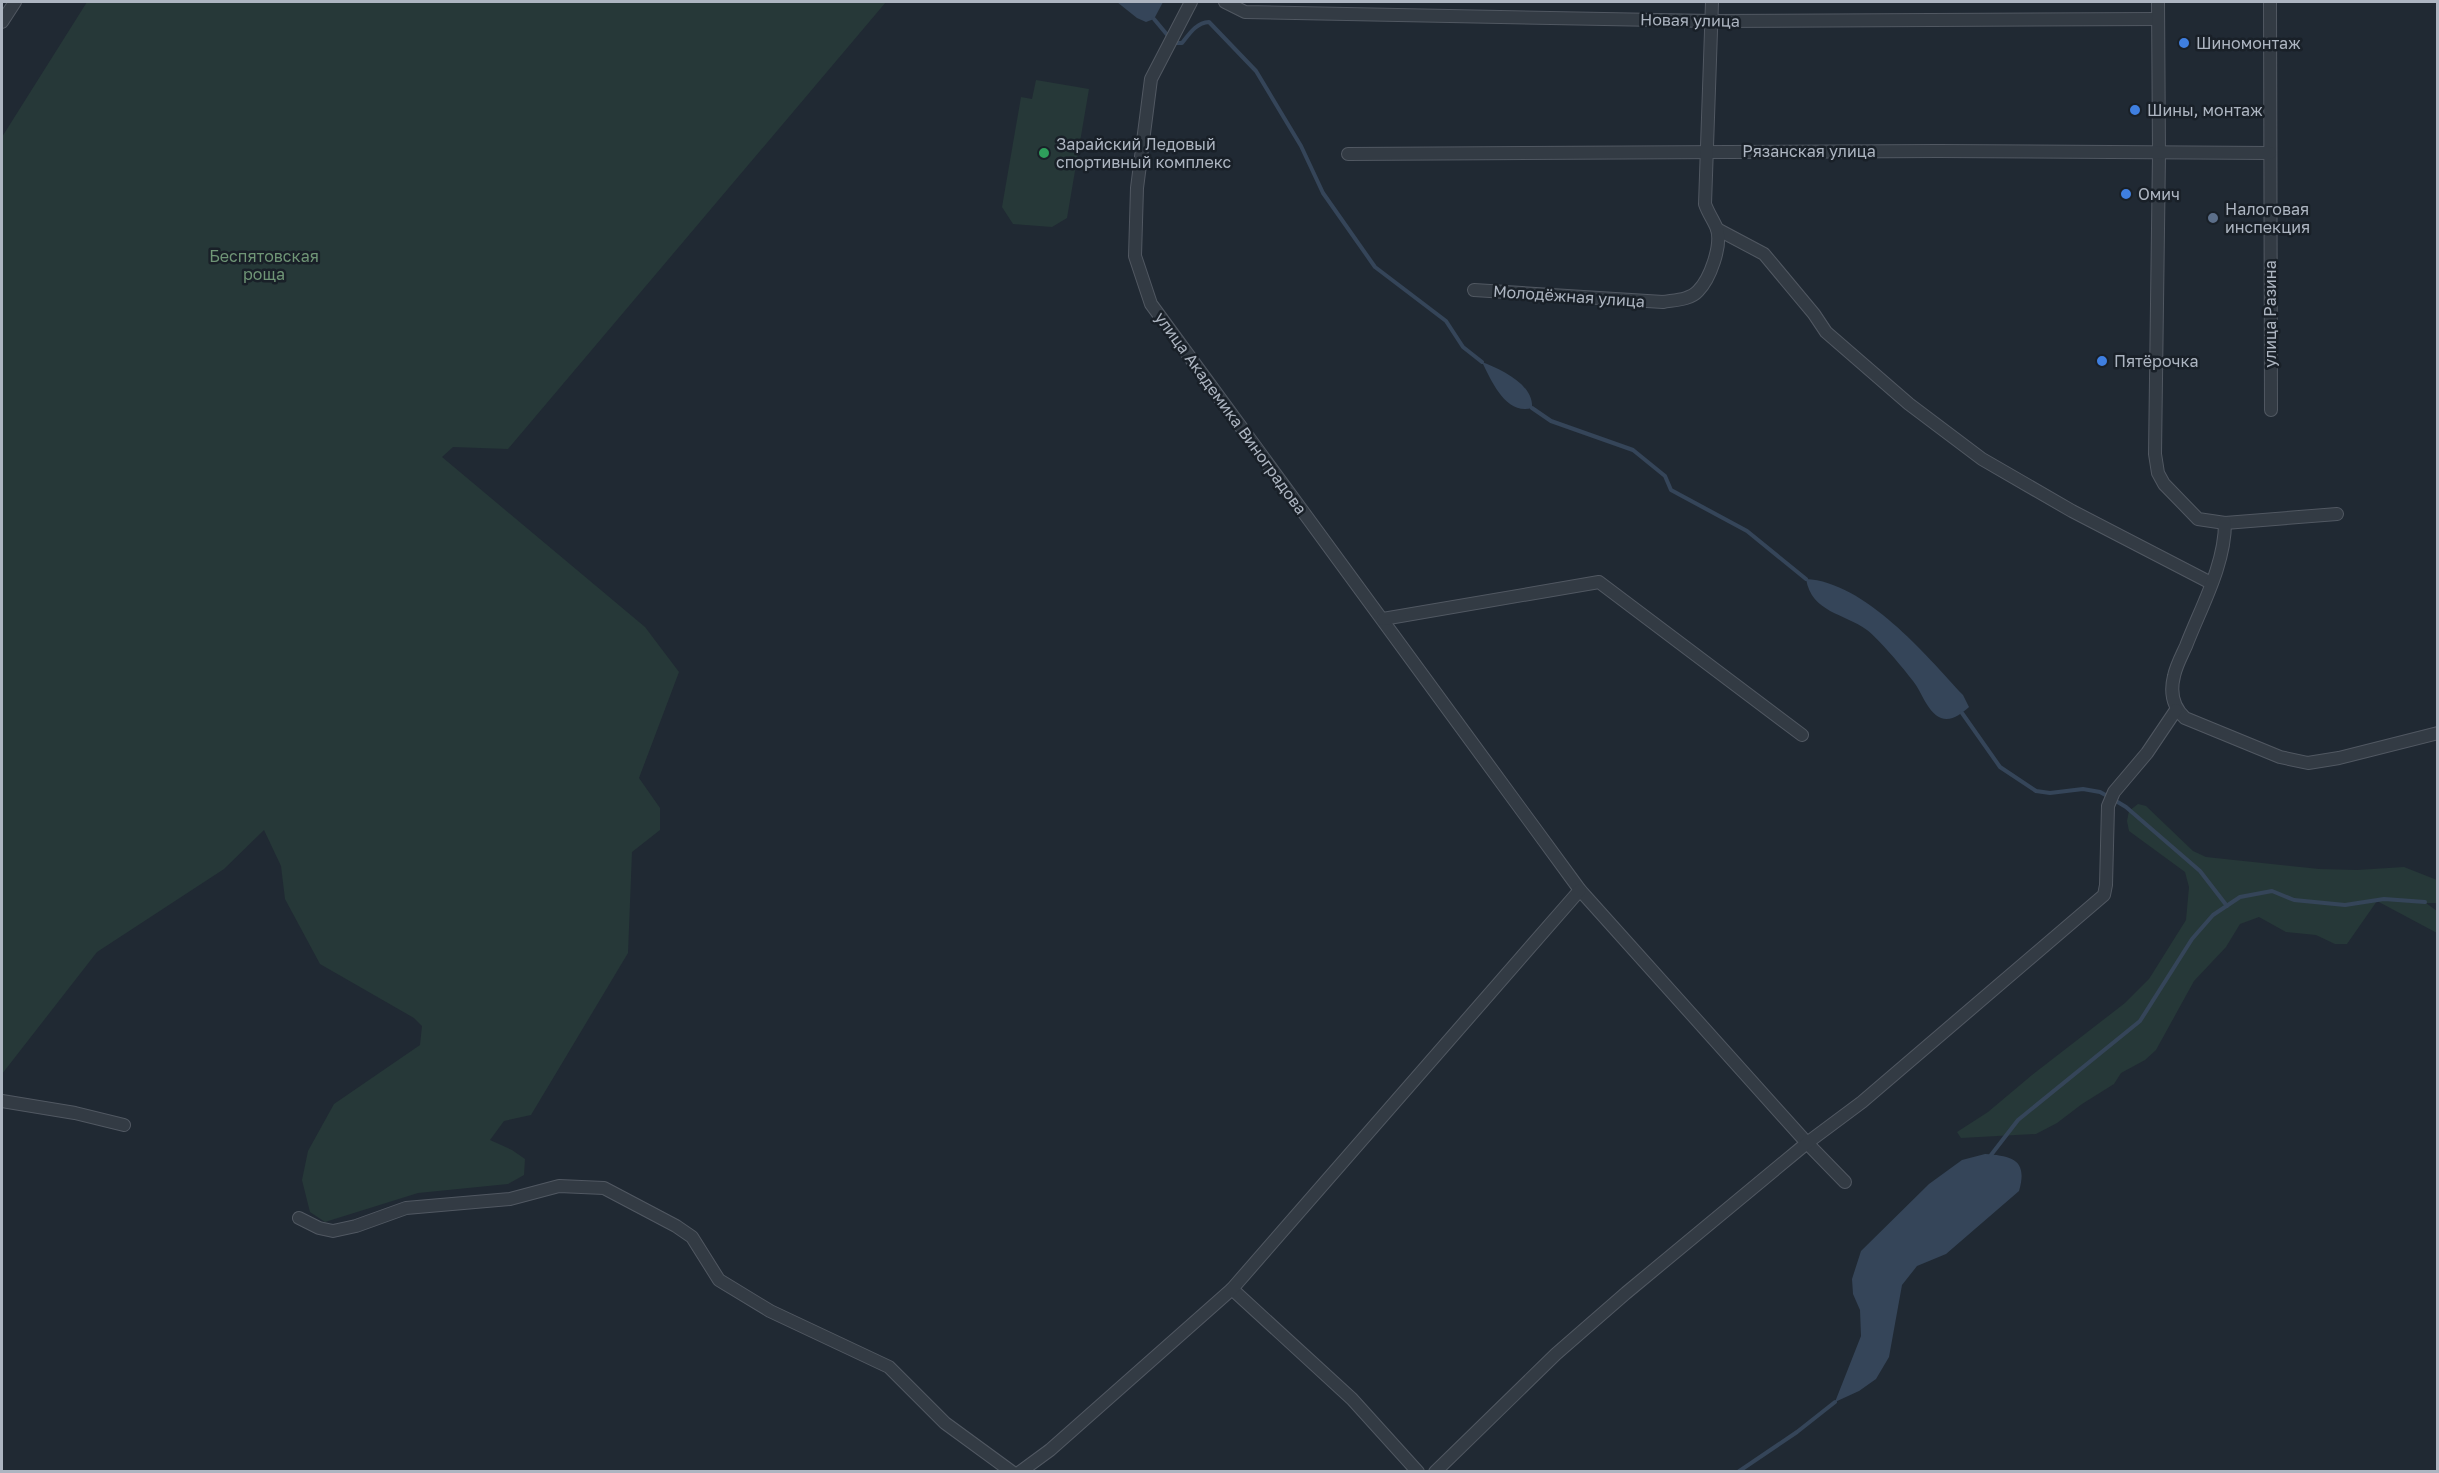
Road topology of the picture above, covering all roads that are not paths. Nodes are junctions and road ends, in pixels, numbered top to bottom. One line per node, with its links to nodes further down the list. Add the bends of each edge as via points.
1 (15, 2): 9 (street)
2 (1191, 2): 20 (street, улица Академика Виноградова, via 1152,79 1137,188 1135,256 1151,304)
3 (1225, 2): 8 (street, Новая улица, via 1245,12)
4 (1712, 2): 8 (street)
5 (2158, 2): 7 (street)
6 (2270, 2): 11 (street, улица Разина)
7 (2158, 19): 8 (street, Новая улица); 13 (street)
8 (1711, 21): 10 (street)
9 (2, 22)
10 (1707, 152): 12 (street, Рязанская улица); 13 (street, Рязанская улица); 14 (street, via 1705,204)
11 (2270, 153): 13 (street, Рязанская улица); 16 (street, улица Разина)
12 (1348, 154)
13 (2159, 154): 18 (street, via 2155,454 2158,473 2198,519)
14 (1717, 229): 15 (street, Молодёжная улица, via 1719,242 1712,268 1698,292 1682,299 1663,302); 19 (street, via 1764,254 1826,332 1972,452 2072,511)
15 (1474, 290)
16 (2271, 410)
17 (2337, 514): 18 (street)
18 (2225, 523): 19 (street, via 2225,540)
19 (2211, 583): 21 (street, via 2174,675)
20 (1383, 619): 23 (street, via 1599,582); 24 (street, улица Академика Виноградова)
21 (2176, 710): 22 (street, via 2184,718 2280,757 2308,763); 27 (street, via 2114,792 2108,806 2104,895 1862,1102)
22 (2438, 733)
23 (1802, 735)
24 (1580, 890): 27 (street, улица Академика Виноградова); 30 (street)
25 (2, 1101): 26 (street)
26 (124, 1125)
27 (1807, 1143): 28 (street, улица Академика Виноградова); 34 (street, via 1556,1354)
28 (1845, 1182)
29 (299, 1218): 31 (street, via 333,1231 406,1208 510,1199 559,1186 604,1188 692,1237 719,1280 770,1311 889,1367 945,1424)
30 (1232, 1289): 32 (street); 33 (street, via 1352,1399)
31 (1012, 1472)
32 (1020, 1472)
33 (1418, 1472)
34 (1434, 1472)

